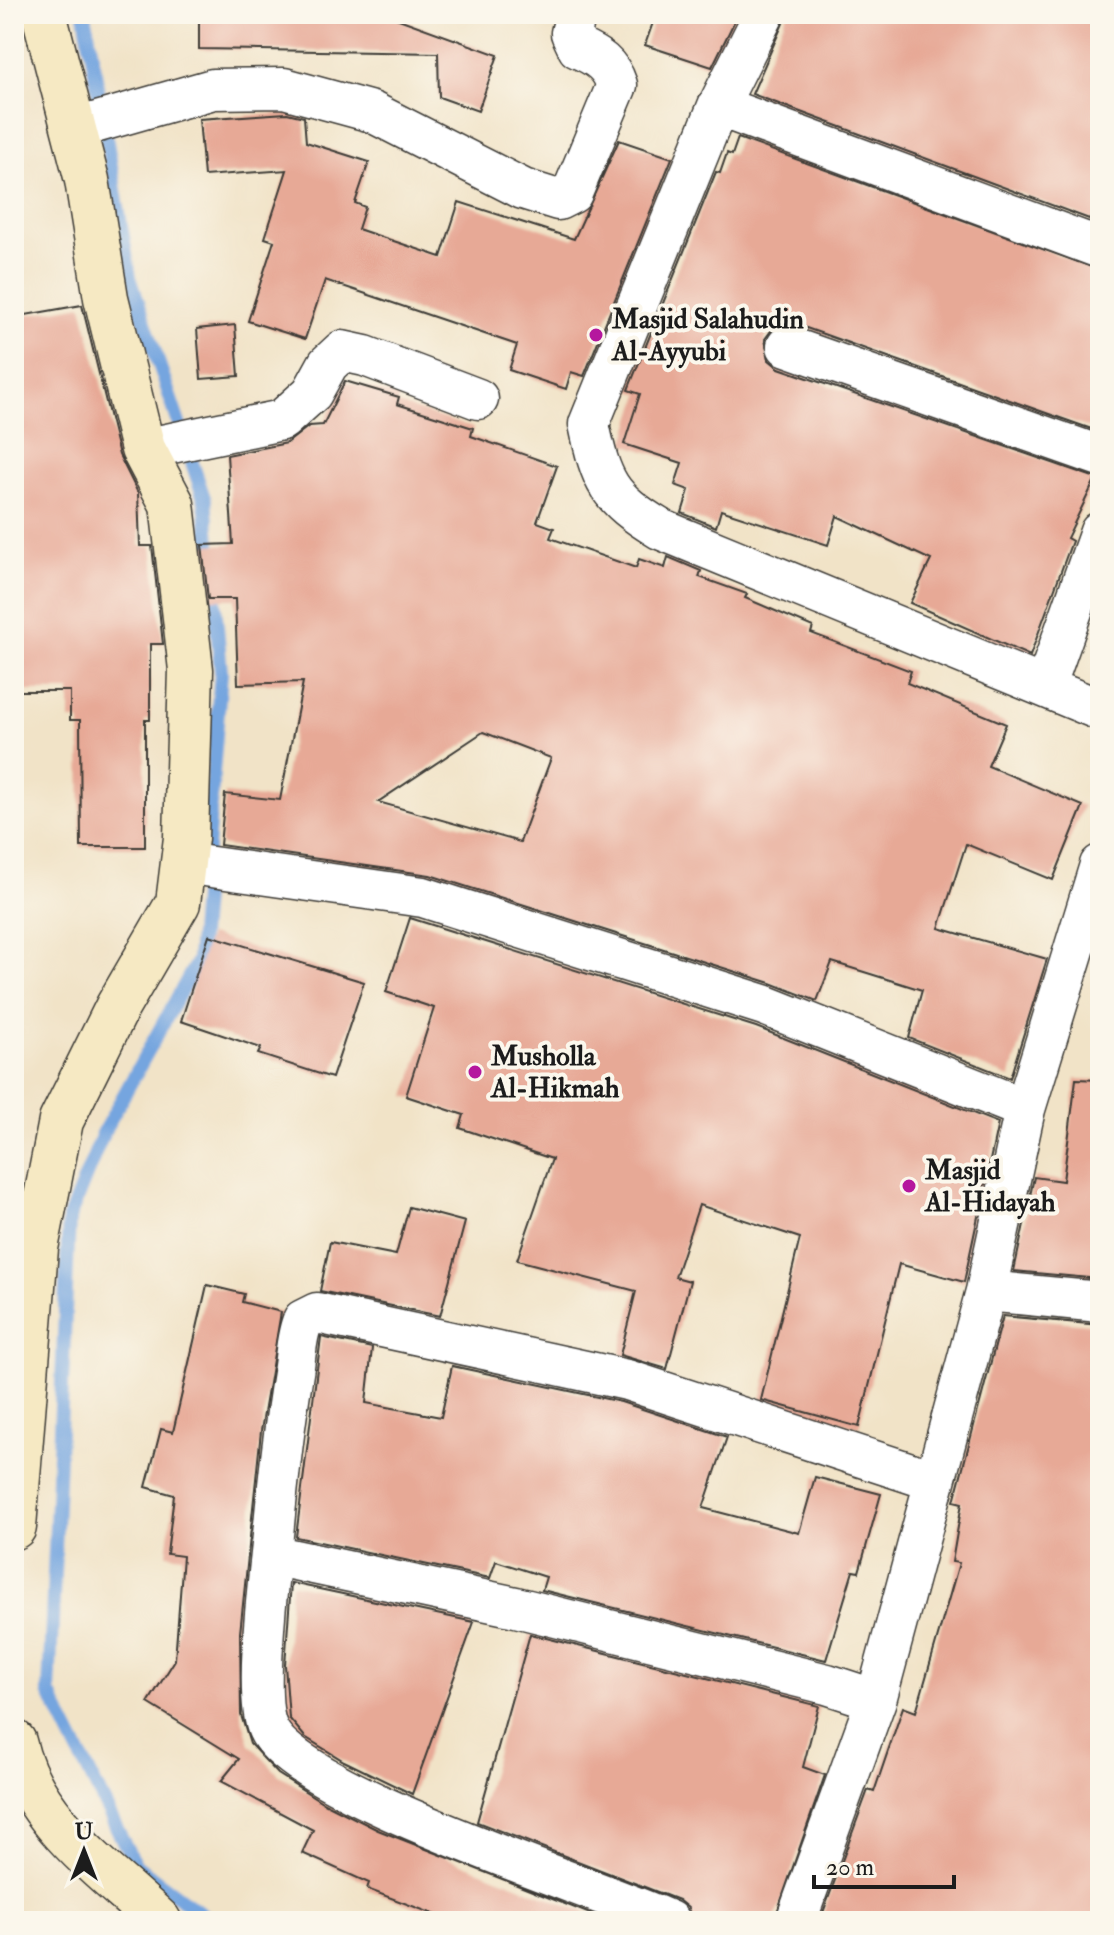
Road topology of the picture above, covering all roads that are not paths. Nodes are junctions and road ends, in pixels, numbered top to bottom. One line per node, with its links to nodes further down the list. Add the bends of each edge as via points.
1 (44, 14): 5 (main road)
2 (576, 14): 5 (street, via 571,33 578,48 612,70 617,85 572,193 558,200 523,189 372,112 284,88 213,89)
3 (764, 14): 4 (street)
4 (718, 106): 6 (street); 12 (street, via 589,424 599,470 624,508 660,529)
5 (80, 127): 9 (main road, via 106,298)
6 (1100, 248)
7 (787, 346): 10 (street)
8 (478, 399): 9 (street, via 342,351 312,393 282,420)
9 (156, 446): 14 (main road, via 172,504 191,670)
10 (1100, 456)
11 (1100, 532): 12 (street)
12 (1045, 687): 13 (street)
13 (1100, 710)
14 (189, 863): 16 (street, via 423,897 764,1005); 20 (main road, via 178,903 118,1006 61,1121 36,1248)
15 (1097, 887): 16 (street)
16 (1025, 1109): 17 (street)
17 (986, 1291): 18 (street); 19 (street)
18 (1100, 1302)
19 (935, 1481): 21 (street, via 627,1380 317,1313 301,1324 282,1437); 22 (street)
20 (14, 1527)
21 (271, 1555): 22 (street, via 516,1607); 25 (street, via 261,1682 268,1729 288,1751 336,1783 507,1860)
22 (876, 1700): 26 (street)
23 (14, 1742): 24 (main road, via 23,1775 60,1829)
24 (159, 1921)
25 (669, 1921)
26 (796, 1921)

